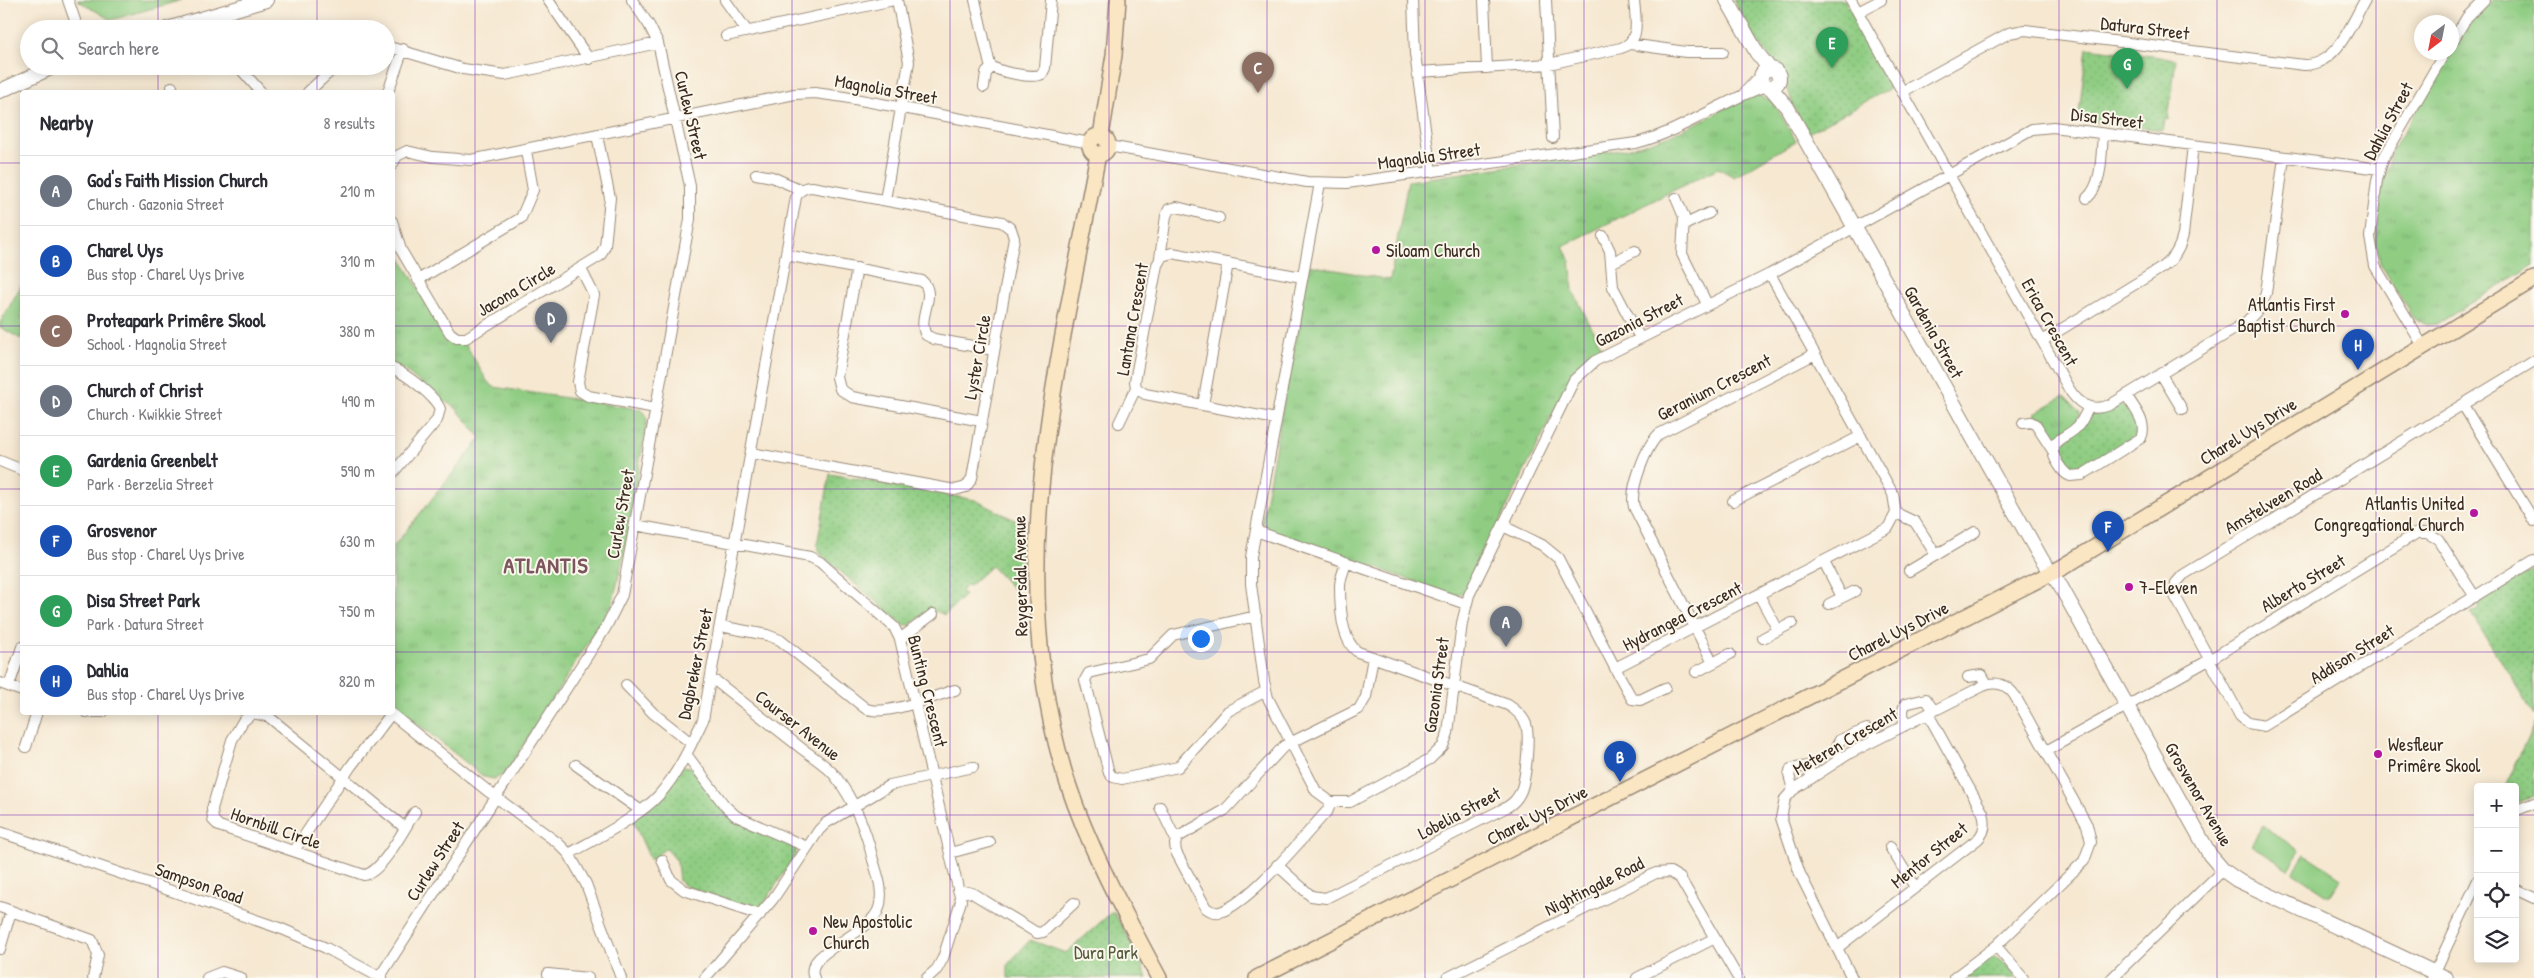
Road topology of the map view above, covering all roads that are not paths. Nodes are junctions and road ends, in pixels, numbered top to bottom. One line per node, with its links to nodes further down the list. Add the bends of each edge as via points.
1 (68, 0): 20 (street)
2 (266, 0): 21 (street)
3 (548, 0): 30 (street)
4 (632, 0): 25 (street, Curlew Street)
5 (725, 0): 23 (street)
6 (895, 0): 23 (street); 48 (street, via 909,62)
7 (975, 0): 33 (street)
8 (1052, 0): 33 (street, via 1042,74 1035,77)
9 (1118, 0): 53 (main road, Reygersdal Avenue, via 1114,55)
10 (1413, 0): 36 (street)
11 (1484, 0): 34 (street)
12 (1546, 0): 32 (street)
13 (1634, 0): 26 (street, via 1636,32)
14 (1727, 0): 41 (street, Gardenia Street)
15 (1852, 0): 19 (street, Erica Crescent)
16 (1881, 0): 19 (street)
17 (2365, 0): 47 (street, Datura Street, via 2334,51 2315,64 2025,30 2009,33)
18 (2480, 1): 22 (street)
19 (1858, 12): 47 (street, Erica Crescent)
20 (75, 20)
21 (214, 20)
22 (2459, 30)
23 (747, 31): 24 (street)
24 (726, 36)
25 (658, 43): 30 (street); 49 (street, Curlew Street)
26 (1630, 44): 29 (street, via 1686,52); 32 (street)
27 (395, 48): 28 (street)
28 (403, 49): 30 (street, via 463,69 496,75 524,73); 35 (street)
29 (1723, 52)
30 (589, 59)
31 (2440, 60): 58 (street, Dahlia Street, via 2391,143)
32 (1549, 64): 34 (street); 52 (street)
33 (992, 67): 42 (street, via 986,73)
34 (1487, 68): 36 (street)
35 (395, 72)
36 (1418, 72): 59 (street)
37 (35, 75): 46 (street)
38 (246, 75): 43 (street)
39 (326, 75): 44 (street)
40 (394, 75): 45 (street)
41 (1768, 78): 59 (street, Magnolia Street, via 1680,128 1651,139); 70 (street, Gardenia Street)
42 (984, 87)
43 (259, 90)
44 (310, 90)
45 (389, 90)
46 (0, 91)
47 (1902, 92): 61 (street, Erica Crescent)
48 (901, 108): 49 (street, Magnolia Street, via 806,93); 53 (street, Magnolia Street); 66 (street)
49 (676, 117): 51 (street); 98 (street, Curlew Street, via 690,186 691,211)
50 (2104, 134): 54 (street, Disa Street); 61 (street, Disa Street, via 2053,127 2032,130); 65 (street, via 2097,184)
51 (597, 135): 55 (street); 79 (street, Jacona Circle, via 610,198 605,246 597,259)
52 (1553, 138)
53 (1099, 145): 62 (street, Magnolia Street); 221 (main road, Reygersdal Avenue, via 1041,466 1036,547 1037,616 1047,697 1068,786 1113,888)
54 (2193, 145): 56 (street, Disa Street); 86 (street, via 2183,235 2172,259)
55 (526, 151): 57 (street, via 471,160 407,151); 83 (street, via 533,190 521,218)
56 (2284, 157): 58 (street, Disa Street); 92 (street, via 2266,293 2260,307 2246,322)
57 (395, 160)
58 (2380, 169): 87 (street, Dahlia Street, via 2370,237 2373,260)
59 (1431, 172): 62 (street, Magnolia Street, via 1347,183)
60 (756, 174): 63 (street, Lyster Circle)
61 (1949, 176): 70 (street, Disa Street); 86 (street, Erica Crescent)
62 (1320, 183): 81 (street)
63 (802, 190): 66 (street, Lyster Circle, via 812,187); 74 (street, via 796,197)
64 (1676, 198): 69 (street, via 1684,212)
65 (2087, 198)
66 (884, 200): 88 (street, Lyster Circle, via 1002,222 1011,229 1014,238)
67 (1709, 213): 69 (street)
68 (1219, 218): 75 (street, via 1177,207 1169,209)
69 (1684, 225): 84 (street, via 1682,254)
70 (1854, 226): 80 (street, Gazonia Street); 123 (street, Gardenia Street)
71 (395, 231): 83 (street, Jacona Circle, via 401,250)
72 (1603, 236): 76 (street)
73 (1634, 252): 76 (street)
74 (786, 256): 78 (street); 106 (street)
75 (1160, 258): 77 (street, Lantana Crescent, via 1172,253); 93 (street, Lantana Crescent)
76 (1611, 262): 85 (street, via 1613,287)
77 (1228, 263): 81 (street, Lantana Crescent); 95 (street)
78 (857, 268): 88 (street, via 924,283 928,292 923,328 930,337); 101 (street, via 838,376 840,389 852,397)
79 (581, 269): 83 (street, Jacona Circle, via 460,339 450,333); 98 (street, via 594,295 578,382 580,391 588,396)
80 (1770, 274): 84 (street, Gazonia Street); 89 (street)
81 (1302, 277): 100 (street)
82 (2534, 279): 87 (main road, Charel Uys Drive)
83 (418, 280)
84 (1708, 304): 85 (street, Gazonia Street)
85 (1640, 338): 114 (street, Gazonia Street, via 1589,364 1574,380)
86 (2042, 341): 97 (street, Erica Crescent, via 2074,398)
87 (2423, 346): 123 (main road, Charel Uys Drive)
88 (994, 350): 101 (street, Lyster Circle)
89 (1815, 354): 104 (street); 134 (street, Geranium Crescent, via 1664,431 1649,447 1634,489 1633,502)
90 (2534, 361): 96 (street)
91 (395, 370): 109 (street, via 409,378 440,409 437,420)
92 (2161, 374): 94 (street); 99 (street)
93 (1136, 388): 95 (street, Lantana Crescent, via 1145,394); 102 (street)
94 (2126, 395): 97 (street, via 2105,407); 105 (street, via 2143,426 2143,435 2138,441 2076,477 2063,472)
95 (1203, 405): 100 (street, Lantana Crescent)
96 (2463, 405): 112 (street); 141 (street, Amstelveen Road, via 2179,578 2175,587 2176,600)
97 (2089, 407): 105 (street, via 2077,427 2056,441)
98 (656, 408): 113 (street, Curlew Street)
99 (2182, 408)
100 (1276, 419): 115 (street)
101 (982, 421): 106 (street, Lyster Circle, via 971,481 961,490)
102 (1119, 423)
103 (2023, 423): 105 (street, via 2036,425)
104 (1861, 436): 110 (street); 111 (street, via 1894,494)
105 (2053, 450)
106 (751, 453): 117 (street)
107 (0, 461): 108 (street)
108 (20, 469)
109 (395, 470)
110 (1733, 501)
111 (1896, 513): 118 (street, via 1915,522); 121 (street, Hydrangea Crescent, via 1892,524 1883,532)
112 (2534, 522)
113 (635, 525): 117 (street, Bunting Crescent); 177 (street, Curlew Street, via 625,582 615,612)
114 (1503, 526): 128 (street, Gazonia Street); 143 (street, Hydrangea Crescent, via 1542,545 1558,558)
115 (1256, 531): 120 (street); 131 (street, via 1250,566)
116 (1975, 532): 118 (street)
117 (735, 542): 133 (street, Dagbreker Street); 137 (street, Bunting Crescent, via 799,554 820,562 888,620)
118 (1936, 555): 122 (street)
119 (2534, 560): 127 (street, Addison Street)
120 (1346, 562): 128 (street); 140 (street, Lobelia Street, via 1340,584 1345,636 1354,649)
121 (1824, 562): 125 (street, Hydrangea Crescent); 126 (street)
122 (1908, 571)
123 (2051, 573): 156 (street, Grosvenor Avenue, via 2062,587); 222 (main road, Charel Uys Drive)
124 (1855, 591): 126 (street)
125 (1759, 595): 134 (street, Hydrangea Crescent); 135 (street)
126 (1842, 597): 129 (street)
127 (2475, 597): 141 (street, Alberto Street, via 2438,539 2427,533 2417,533); 141 (street, Addison Street, via 2264,726 2253,725 2240,716)
128 (1466, 604): 150 (street, Gazonia Street)
129 (1829, 604)
130 (933, 614): 137 (street)
131 (1256, 616): 154 (street); 154 (street, via 1173,635 1149,659 1089,673 1086,680 1109,773 1122,779 1178,767 1228,711)
132 (1792, 623): 135 (street)
133 (720, 626): 146 (street, Dagbreker Street); 155 (street, via 780,640 869,710 883,711)
134 (1695, 627): 142 (street, Geranium Crescent); 143 (street, Hydrangea Crescent)
135 (1778, 630): 136 (street)
136 (1763, 638)
137 (900, 639): 155 (street, Bunting Crescent)
138 (20, 651): 148 (street)
139 (1730, 654): 142 (street)
140 (1373, 657): 150 (street, Lobelia Street); 166 (street, via 1366,697 1359,709)
141 (2209, 660): 156 (street, Alberto Street)
142 (1713, 663): 144 (street)
143 (1615, 668): 151 (street, via 1632,699 1640,700)
144 (1696, 672)
145 (1968, 677): 147 (street, via 1982,675)
146 (711, 680): 165 (street, Dagbreker Street, via 703,720); 180 (street, Courser Avenue, via 718,682 832,773)
147 (1987, 684): 157 (street, Meteren Crescent); 168 (street, via 2001,684 2012,692)
148 (4, 685): 152 (street)
149 (626, 685): 165 (street, via 660,719)
150 (1454, 685): 178 (street, Gazonia Street, via 1446,739 1435,756 1350,802); 195 (street, Lobelia Street, via 1508,705 1523,719 1528,738 1522,786 1515,800 1507,807 1326,898 1311,896)
151 (1665, 688)
152 (20, 690)
153 (954, 690): 155 (street)
154 (1266, 690): 166 (street)
155 (915, 702): 173 (street, Bunting Crescent)
156 (2127, 705): 168 (street); 196 (street, Grosvenor Avenue, via 2210,855)
157 (1931, 712): 163 (street, Meteren Crescent); 163 (street, via 1926,699 1905,704); 197 (street, Mentor Street, via 1984,813 1985,823 1978,839)
158 (36, 715): 167 (street)
159 (251, 715): 191 (street, Hornbill Circle, via 235,733 212,809 213,820 219,826)
160 (264, 715): 174 (street, Hornbill Circle)
161 (389, 715): 174 (street)
162 (392, 715): 177 (street)
163 (1904, 726): 164 (street, Meteren Crescent)
164 (1876, 740): 170 (street, Meteren Crescent); 170 (street, via 1867,729 1840,740 1836,747)
165 (691, 743): 169 (street, Dagbreker Street)
166 (1291, 744): 178 (street, via 1316,791); 187 (street, via 1284,746 1225,810 1181,834)
167 (26, 747)
168 (2046, 751): 207 (street, via 2087,825 2090,847 2084,861)
169 (686, 754): 183 (street, Dagbreker Street, via 659,795); 189 (street, via 736,816)
170 (1839, 760): 175 (street, Meteren Crescent)
171 (576, 765): 183 (street)
172 (973, 767): 173 (street)
173 (932, 776): 180 (street, via 890,786); 192 (street, Bunting Crescent)
174 (343, 778): 185 (street, Hornbill Circle); 191 (street)
175 (1812, 778): 176 (street, Meteren Crescent); 176 (street, via 1808,766 1791,769)
176 (1793, 790): 208 (street, Meteren Crescent, via 1782,805 1782,824 1800,874)
177 (496, 798): 193 (street, via 558,842); 216 (street, Curlew Street)
178 (1331, 802): 195 (street, via 1328,810)
179 (2534, 803): 182 (street)
180 (853, 805): 189 (street, via 826,823); 219 (street, Courser Avenue, via 866,830 881,889 880,906 865,927 816,960 812,970)
181 (1160, 808): 187 (street)
182 (2519, 809)
183 (640, 810): 193 (street, Dagbreker Street)
184 (415, 812): 185 (street, Hornbill Circle)
185 (405, 828): 191 (street, Hornbill Circle, via 377,869 368,874 357,874)
186 (0, 832): 216 (street, Sampson Road, via 282,929 326,948)
187 (1176, 840): 195 (street, via 1176,852 1204,905 1211,912 1220,912 1242,900)
188 (990, 842): 192 (street)
189 (807, 847): 205 (street)
190 (1890, 847): 197 (street)
191 (294, 851)
192 (950, 853): 199 (street, Bunting Crescent)
193 (569, 854): 218 (street, via 586,884)
194 (662, 860): 205 (street, via 672,880 684,890)
195 (1276, 865)
196 (2223, 870): 211 (street, Grosvenor Avenue); 229 (street)
197 (1915, 887): 208 (street, Mentor Street)
198 (2474, 889): 211 (street)
199 (958, 890): 202 (street, via 972,893 1037,933 1043,932); 220 (street, Bunting Crescent, via 961,900 943,958)
200 (2519, 891): 201 (street)
201 (2534, 898)
202 (1074, 903)
203 (0, 908): 204 (street)
204 (11, 911): 209 (street); 213 (street, via 92,940 98,955)
205 (760, 915): 212 (street)
206 (1715, 938): 223 (street, Nightingale Road, via 1680,878 1660,871); 224 (street); 225 (street, Nightingale Road)
207 (1996, 946): 227 (street); 228 (street)
208 (1837, 948): 226 (street, Meteren Crescent)
209 (0, 949)
210 (548, 974): 217 (street)
211 (2437, 976)
212 (710, 977)
213 (93, 978)
214 (207, 978): 215 (street, via 222,972)
215 (241, 978)
216 (380, 978)
217 (588, 978)
218 (621, 978)
219 (814, 978)
220 (927, 978)
221 (1159, 978)
222 (1257, 978)
223 (1447, 978)
224 (1636, 978)
225 (1738, 978)
226 (1852, 978)
227 (1954, 978)
228 (2023, 978)
229 (2112, 978)

